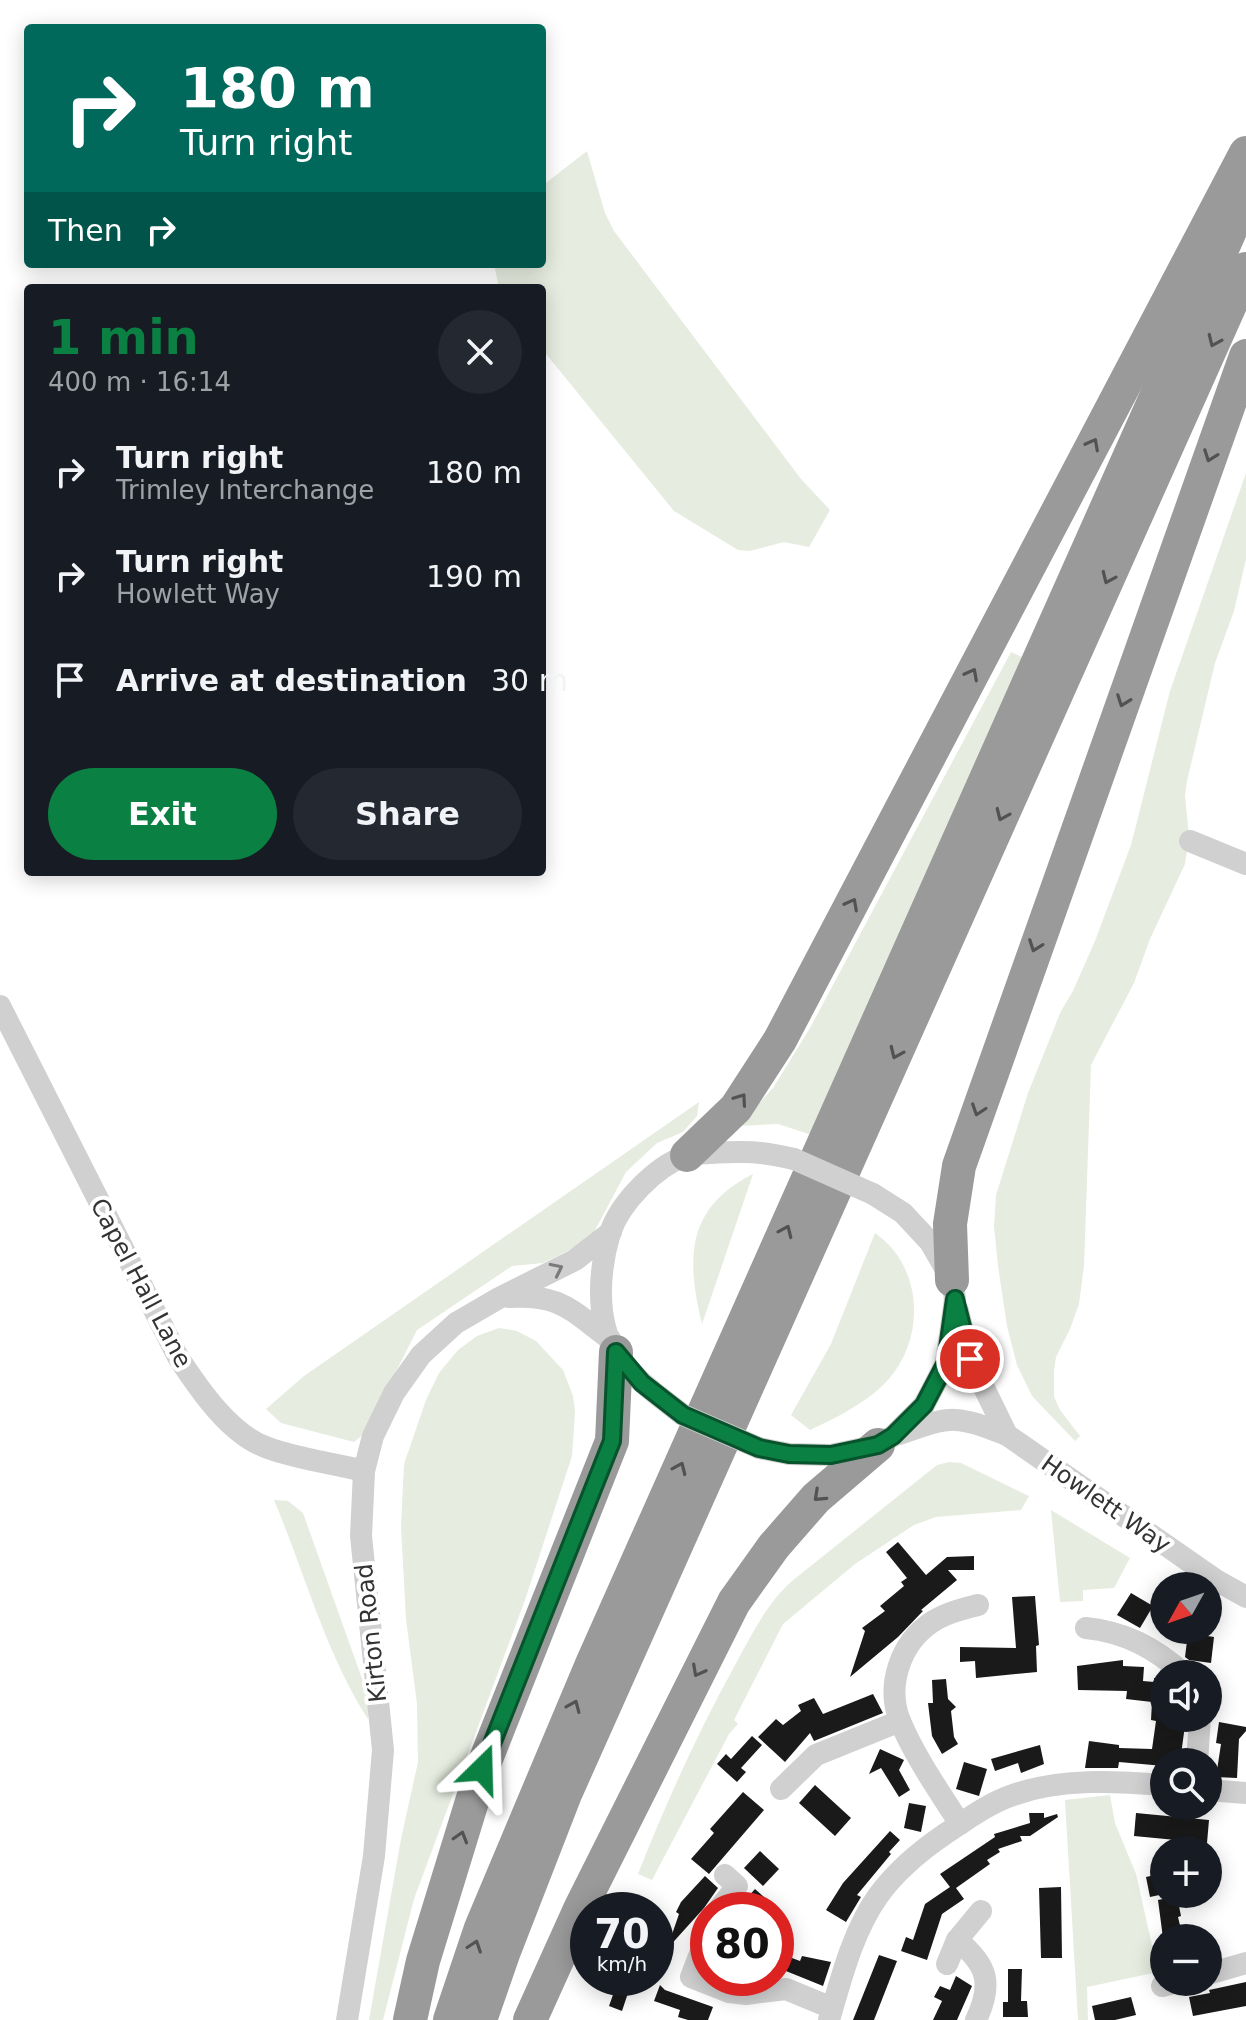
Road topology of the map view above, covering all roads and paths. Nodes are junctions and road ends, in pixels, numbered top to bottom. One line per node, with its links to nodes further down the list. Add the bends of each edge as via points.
1 (1246, 153): 8 (highway, one-way to 1, via 736,1108 780,1040)
2 (1246, 195): 37 (highway, one-way to 2, via 481,1928 592,1664)
3 (1246, 269): 38 (highway, one-way to 38, via 565,1794)
4 (1246, 356): 10 (highway, one-way to 10, via 959,1166 950,1224)
5 (1190, 841): 6 (street)
6 (1246, 864)
7 (0, 1006): 15 (street, Capel Hall Lane, via 171,1343 204,1397 266,1447)
8 (687, 1155): 9 (street, via 660,1170 628,1201); 10 (street, Howlett Way, bridge, via 756,1150 794,1159 873,1194 903,1213 930,1242)
9 (611, 1232): 11 (street, Kirton Road, one-way to 9, via 575,1260); 12 (street, via 601,1305)
10 (954, 1289): 13 (street, Howlett Way, via 970,1359); 14 (street, via 946,1363 924,1405)
11 (499, 1298): 12 (street, Kirton Road, via 559,1301); 15 (street, Kirton Road, via 456,1323 421,1355 394,1393 373,1436)
12 (613, 1346): 14 (street, Howlett Way, bridge, via 642,1383 683,1415 759,1448 831,1455); 36 (highway, one-way to 12, via 482,1769 612,1441)
13 (1007, 1435): 14 (street, Howlett Way, via 970,1420 945,1418); 16 (street, Howlett Way)
14 (886, 1440): 39 (highway, one-way to 39, via 816,1498 734,1602)
15 (364, 1471): 35 (street, Kirton Road, via 361,1536 383,1750 374,1856)
16 (1246, 1597)
17 (978, 1605): 20 (street, via 932,1621 905,1650 895,1685)
18 (1086, 1628): 19 (street, via 1126,1635)
19 (1167, 1660)
20 (900, 1721): 22 (street, via 816,1755); 25 (street)
21 (1150, 1784): 25 (street, via 1039,1787 1012,1795)
22 (781, 1789)
23 (1222, 1791): 24 (street)
24 (1246, 1793)
25 (960, 1824): 34 (street, via 925,1848 877,1897 862,1924)
26 (725, 1875): 27 (street, via 737,1886)
27 (732, 1892)
28 (981, 1911): 29 (street)
29 (957, 1940): 31 (street); 40 (street, via 977,1961 985,1980 986,1998)
30 (1246, 1963): 32 (street)
31 (947, 1964)
32 (1222, 1970)
33 (794, 1993): 34 (street)
34 (831, 2014)
35 (347, 2020)
36 (410, 2020)
37 (450, 2020)
38 (480, 2020)
39 (530, 2020)
40 (976, 2020)

